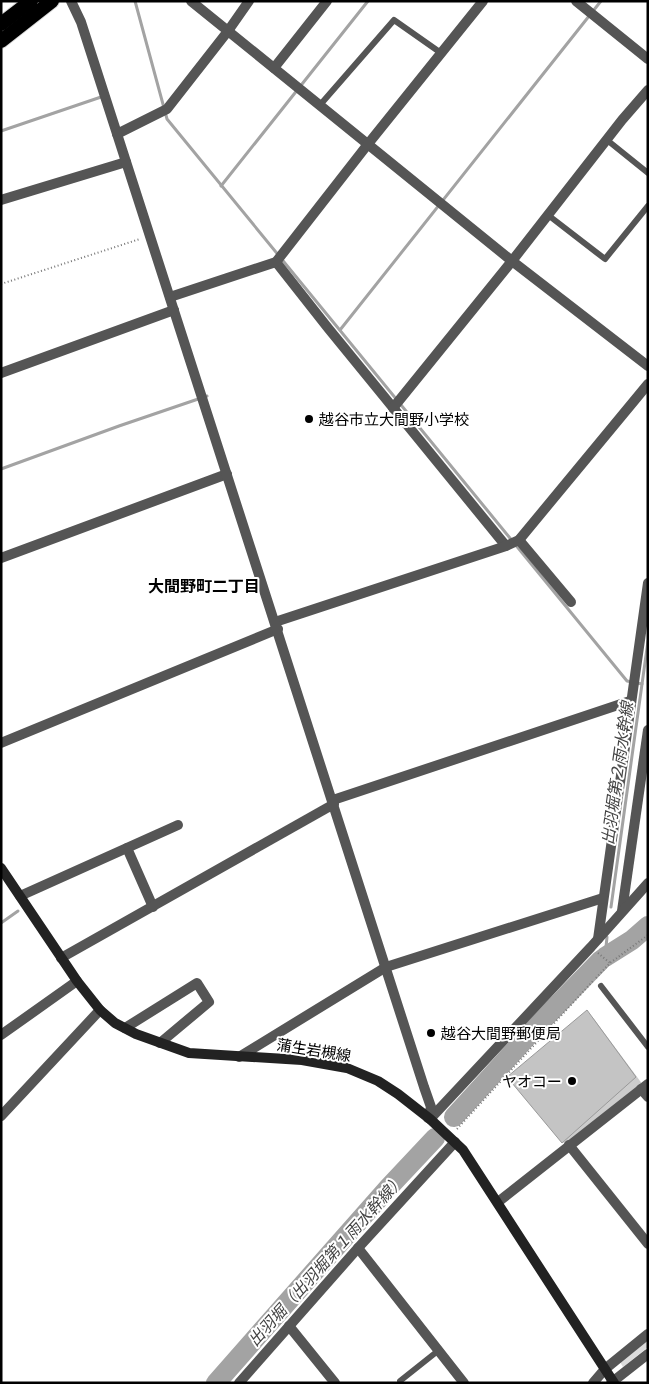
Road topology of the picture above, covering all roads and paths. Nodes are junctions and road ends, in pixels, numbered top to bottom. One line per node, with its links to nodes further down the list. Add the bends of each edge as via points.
1 (31, 1): 9 (highway)
2 (52, 1): 11 (highway)
3 (70, 1): 17 (street, via 81,22)
4 (191, 1): 10 (street)
5 (249, 1): 10 (street)
6 (327, 1): 14 (street)
7 (483, 1): 12 (street)
8 (576, 1): 13 (street)
9 (1, 24)
10 (228, 31): 14 (street); 17 (street, via 167,109)
11 (1, 41)
12 (441, 53): 16 (lane, via 394,20); 19 (street)
13 (648, 59)
14 (274, 68): 16 (street)
15 (648, 90): 18 (street)
16 (320, 105): 19 (street)
17 (117, 134): 20 (street)
18 (607, 140): 21 (lane); 24 (street)
19 (368, 144): 26 (street); 27 (street)
20 (126, 162): 22 (street); 25 (street)
21 (648, 173)
22 (1, 200)
23 (648, 206): 24 (lane, via 605,259)
24 (548, 215): 26 (street)
25 (150, 236): 28 (path); 29 (street)
26 (512, 260): 31 (street); 34 (street)
27 (276, 262): 29 (street); 34 (street)
28 (1, 284)
29 (170, 298): 30 (street)
30 (174, 310): 32 (street); 35 (street)
31 (648, 366)
32 (1, 373)
33 (648, 384): 36 (street)
34 (393, 408): 37 (street)
35 (227, 474): 38 (street); 41 (street)
36 (519, 540): 37 (street); 40 (street)
37 (506, 546): 41 (street)
38 (1, 558)
39 (648, 583): 42 (street)
40 (571, 602)
41 (277, 626): 44 (street); 45 (street)
42 (630, 700): 45 (street); 51 (street)
43 (648, 730): 53 (street)
44 (1, 743)
45 (333, 802): 52 (street); 58 (street)
46 (178, 825): 47 (street)
47 (127, 848): 50 (street); 52 (street)
48 (1, 868): 50 (main road, 蒲生岩槻線)
49 (648, 883): 53 (street)
50 (20, 896): 56 (main road, 蒲生岩槻線)
51 (603, 898): 55 (street); 58 (street)
52 (153, 907): 56 (street)
53 (622, 912): 55 (street)
54 (648, 935): 57 (path)
55 (595, 943): 57 (path); 69 (street)
56 (61, 958): 59 (main road, 蒲生岩槻線)
57 (610, 963): 70 (path)
58 (386, 967): 66 (street); 69 (street, via 430,1107)
59 (77, 980): 61 (main road, 蒲生岩槻線); 63 (street)
60 (601, 986): 65 (lane)
61 (100, 1010): 62 (main road, 蒲生岩槻線); 68 (street)
62 (125, 1028): 64 (main road, 蒲生岩槻線); 64 (street, via 197,982 209,1002)
63 (1, 1035)
64 (160, 1043): 66 (main road, 蒲生岩槻線, via 189,1053)
65 (648, 1047)
66 (239, 1056): 69 (main road, 蒲生岩槻線, via 302,1060 348,1068 378,1081)
67 (646, 1090): 71 (street)
68 (1, 1116)
69 (429, 1118): 70 (main road, 蒲生岩槻線)
70 (452, 1140): 72 (main road, 蒲生岩槻線, via 463,1150); 74 (street)
71 (569, 1145): 72 (street); 73 (street)
72 (498, 1202): 79 (main road, 蒲生岩槻線)
73 (648, 1244)
74 (358, 1248): 75 (street); 77 (street)
75 (289, 1326): 81 (street); 82 (street)
76 (648, 1334): 79 (street)
77 (438, 1350): 83 (lane); 84 (street)
78 (648, 1354): 80 (street)
79 (605, 1369): 80 (main road, 蒲生岩槻線); 85 (street)
80 (612, 1382)
81 (239, 1383)
82 (335, 1383)
83 (401, 1383)
84 (464, 1383)
85 (594, 1383)

